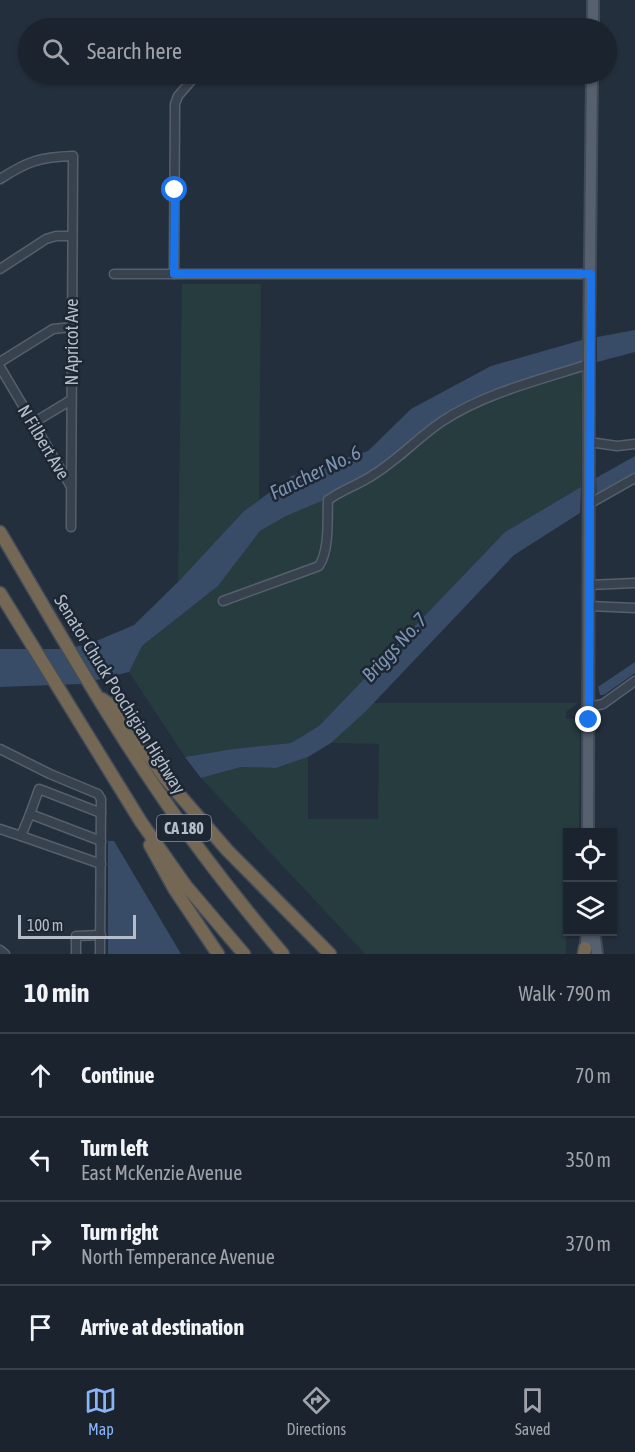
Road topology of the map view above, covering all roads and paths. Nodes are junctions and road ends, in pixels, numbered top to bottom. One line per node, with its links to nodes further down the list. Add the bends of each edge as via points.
1 (593, 0): 2 (main road)
2 (593, 18)
3 (188, 84): 9 (street, via 175,104)
4 (592, 84): 10 (main road)
5 (0, 179): 6 (street, N Apricot Ave, via 26,163 73,156)
6 (72, 236): 7 (street, via 46,239); 11 (street, N Apricot Ave)
7 (0, 269)
8 (114, 274): 9 (street)
9 (174, 274): 10 (street)
10 (591, 274): 12 (main road)
11 (72, 327): 13 (street, via 52,329); 15 (street, N Apricot Ave)
12 (589, 360): 17 (main road); 27 (street, via 479,402 439,423 381,470 328,500 326,549 319,566)
13 (0, 362)
14 (0, 367): 16 (street, N Filbert Ave)
15 (71, 400): 16 (street); 20 (street, N Apricot Ave)
16 (33, 423): 20 (street, N Filbert Ave)
17 (589, 442): 18 (street); 21 (main road)
18 (635, 444)
19 (635, 478): 21 (street)
20 (70, 485): 22 (street, N Apricot Ave)
21 (589, 504): 25 (main road)
22 (71, 527)
23 (0, 532): 31 (highway, Senator Chuck Poochigian Highway / CA 180)
24 (635, 584): 25 (street)
25 (589, 585): 28 (main road)
26 (0, 593): 36 (highway, CA 180)
27 (223, 602)
28 (589, 606): 29 (street); 32 (main road)
29 (635, 608)
30 (635, 681): 32 (street, via 603,704)
31 (96, 694): 52 (highway, Senator Chuck Poochigian Highway / CA 180, via 178,820); 53 (highway, via 115,708 164,777 227,850)
32 (589, 707): 37 (main road)
33 (0, 749): 34 (street, via 98,794)
34 (101, 813): 35 (street, via 39,789); 40 (street)
35 (30, 814): 39 (street); 40 (street)
36 (141, 822): 50 (highway, via 175,890); 51 (highway, CA 180, via 186,886)
37 (588, 828)
38 (0, 829): 39 (street)
39 (21, 836): 41 (street)
40 (101, 841): 41 (street)
41 (101, 864): 42 (street)
42 (100, 935): 48 (street, via 76,936); 49 (street)
43 (586, 936): 46 (main road)
44 (593, 936): 46 (main road)
45 (0, 950): 47 (street)
46 (588, 952)
47 (5, 954)
48 (76, 954)
49 (100, 954)
50 (218, 954)
51 (244, 954)
52 (283, 954)
53 (330, 954)

